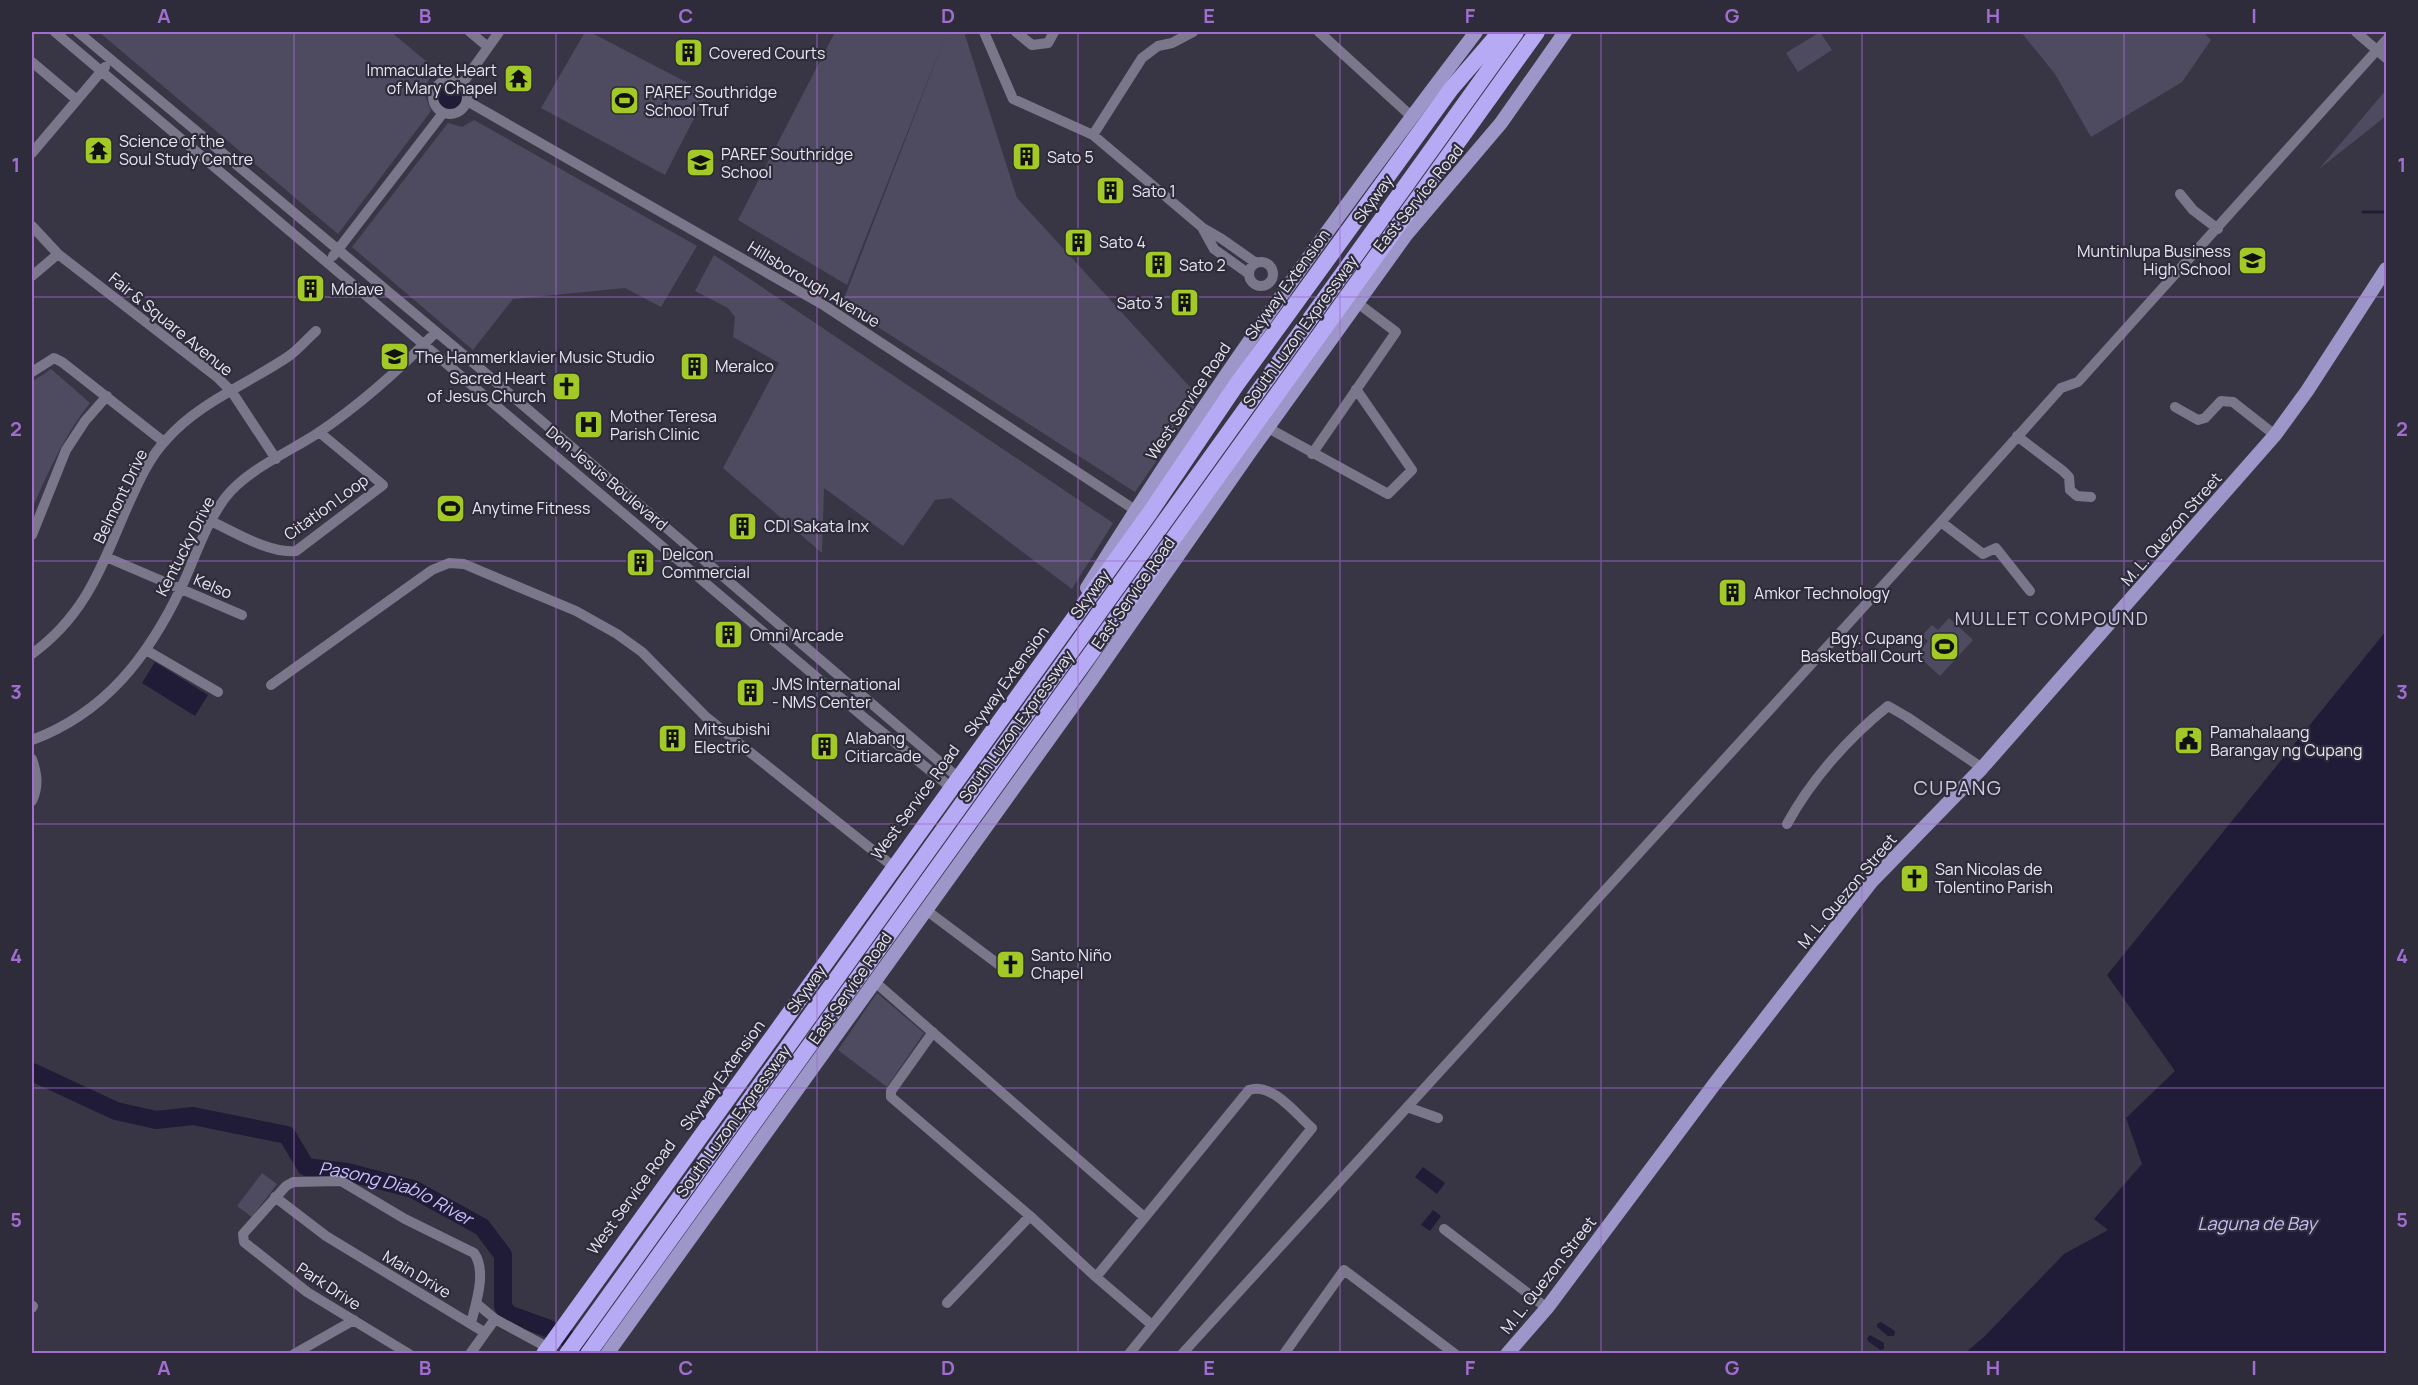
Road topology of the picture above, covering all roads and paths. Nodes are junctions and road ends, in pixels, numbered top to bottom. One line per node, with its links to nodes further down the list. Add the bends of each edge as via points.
1 (55, 32): 25 (street, Don Jesus Boulevard)
2 (78, 32): 23 (street, Don Jesus Boulevard)
3 (470, 32): 20 (street)
4 (499, 32): 20 (street)
5 (984, 32): 33 (street, via 1013,99)
6 (1016, 32): 7 (street, via 1032,45 1048,43)
7 (1054, 32)
8 (1193, 32): 33 (street, via 1158,46 1142,58)
9 (1318, 32): 32 (street)
10 (1476, 32): 32 (main road, West Service Road)
11 (1500, 32): 107 (highway, Skyway Extension, via 1451,89 1244,375 1142,524)
12 (1505, 32): 108 (highway, South Luzon Expressway)
13 (1516, 32): 108 (highway, Skyway)
14 (1525, 32): 108 (highway, Skyway)
15 (1537, 32): 109 (highway, South Luzon Expressway)
16 (1546, 32): 109 (highway)
17 (1565, 32): 50 (main road, East Service Road, via 1501,123 1407,235)
18 (2356, 32): 21 (street)
19 (2386, 40): 21 (street)
20 (488, 47): 26 (street)
21 (2377, 51): 22 (street); 38 (street)
22 (2386, 58)
23 (111, 59): 25 (street); 27 (street, Don Jesus Boulevard)
24 (32, 62): 28 (street)
25 (102, 71): 28 (street); 30 (street, Don Jesus Boulevard)
26 (462, 84): 29 (street); 31 (street, via 451,80 435,88 434,105)
27 (156, 98): 30 (street); 39 (street, Don Jesus Boulevard)
28 (77, 100): 34 (street)
29 (467, 101): 31 (street, via 461,111); 67 (street, Hillsborough Avenue, via 825,306)
30 (146, 109): 41 (street, Don Jesus Boulevard)
31 (443, 113): 39 (street)
32 (1411, 116): 48 (main road, West Service Road)
33 (1093, 135): 37 (street)
34 (32, 153)
35 (2180, 194): 38 (street)
36 (32, 226): 40 (street, Fair & Square Avenue)
37 (1203, 228): 42 (street); 44 (street, via 1214,249)
38 (2218, 229): 62 (street, via 2078,382 2061,388)
39 (338, 250): 41 (street); 46 (street, Don Jesus Boulevard)
40 (58, 254): 45 (street); 56 (street, Fair & Square Avenue)
41 (328, 263): 49 (street, Don Jesus Boulevard)
42 (1256, 263): 44 (street); 47 (street, via 1271,268)
43 (2386, 269): 61 (main road, M. L. Quezon Street)
44 (1246, 272): 47 (street, via 1257,286)
45 (32, 276)
46 (374, 280): 49 (street); 52 (street, Don Jesus Boulevard)
47 (1270, 281): 48 (street)
48 (1284, 291): 67 (main road, West Service Road)
49 (363, 293): 53 (street, Don Jesus Boulevard)
50 (1359, 304): 55 (street, via 1396,332); 59 (main road, East Service Road)
51 (316, 331): 56 (street, Belmont Drive, via 291,354)
52 (436, 332): 53 (street, Kentucky Drive); 75 (street, Don Jesus Boulevard)
53 (424, 344): 60 (street, Kentucky Drive, via 380,386); 76 (street, Don Jesus Boulevard)
54 (32, 372): 57 (street, via 54,358)
55 (1356, 389): 64 (street); 64 (street, via 1412,470 1388,494)
56 (232, 392): 63 (street, Belmont Drive, via 192,415); 65 (street, Fair & Square Avenue)
57 (107, 396): 63 (street); 70 (street, via 66,450)
58 (2175, 407): 61 (street, via 2198,420 2221,401 2233,402)
59 (1268, 428): 64 (street); 88 (main road, East Service Road)
60 (319, 432): 65 (street, Kentucky Drive); 68 (street, Citation Loop, via 383,484 296,551 272,549)
61 (2275, 435): 83 (main road, M. L. Quezon Street)
62 (2017, 436): 66 (street, via 2063,471 2069,477 2070,490 2077,496); 69 (street)
63 (164, 442): 71 (street, Belmont Drive, via 148,465)
64 (1312, 454)
65 (276, 459): 68 (street, Kentucky Drive, via 240,483)
66 (2091, 496)
67 (1135, 510): 84 (main road, West Service Road, via 1077,605)
68 (211, 521): 72 (street, Kentucky Drive)
69 (1941, 522): 73 (street, via 1981,553 1996,548); 92 (street)
70 (32, 535)
71 (106, 557): 72 (street, Kelso); 78 (street, Belmont Drive, via 71,619)
72 (180, 588): 74 (street, Kelso); 77 (street, Kentucky Drive)
73 (2030, 591)
74 (242, 615)
75 (790, 635): 76 (street); 84 (street, Don Jesus Boulevard)
76 (780, 646): 84 (street, Don Jesus Boulevard)
77 (146, 650): 80 (street); 81 (street, Kentucky Drive, via 116,687 79,718)
78 (32, 654)
79 (271, 685): 87 (street, via 432,570 449,563 464,564 576,611 617,634 642,652 706,717)
80 (218, 692)
81 (32, 740)
82 (32, 759): 85 (street, via 37,773)
83 (1982, 768): 86 (street, via 1888,706 1865,724 1802,797); 101 (main road, M. L. Quezon Street, via 1872,881)
84 (951, 780): 87 (main road, West Service Road)
85 (32, 801)
86 (1787, 824)
87 (891, 864): 107 (main road, West Service Road)
88 (926, 910): 89 (street); 90 (main road, East Service Road)
89 (1002, 967)
90 (875, 982): 91 (street); 109 (main road, East Service Road)
91 (933, 1032): 95 (street, via 891,1090 891,1097); 96 (street)
92 (1407, 1107): 93 (street); 114 (street)
93 (1438, 1118)
94 (275, 1197): 100 (street, via 293,1182 341,1181 474,1253 480,1273); 103 (street, Park Drive, via 243,1234 244,1242 307,1292); 104 (street, Main Drive, via 326,1236)
95 (1030, 1216): 98 (street); 99 (street)
96 (1143, 1216): 98 (street); 105 (street, via 1249,1090 1270,1091 1312,1128)
97 (1444, 1229): 101 (street)
98 (1096, 1277): 105 (street)
99 (947, 1303)
100 (476, 1304): 102 (street); 104 (street)
101 (1547, 1308): 117 (main road, M. L. Quezon Street)
102 (495, 1319): 106 (street); 107 (street)
103 (354, 1320): 110 (street); 111 (street, Park Drive)
104 (471, 1323): 106 (street, Main Drive)
105 (1152, 1324): 113 (street)
106 (484, 1332): 112 (street)
107 (545, 1348)
108 (569, 1348)
109 (600, 1351)
110 (294, 1353)
111 (409, 1353)
112 (470, 1353)
113 (1129, 1353)
114 (1182, 1353)
115 (1284, 1353): 116 (street, via 1344,1270)
116 (1455, 1353)
117 (1507, 1353)

